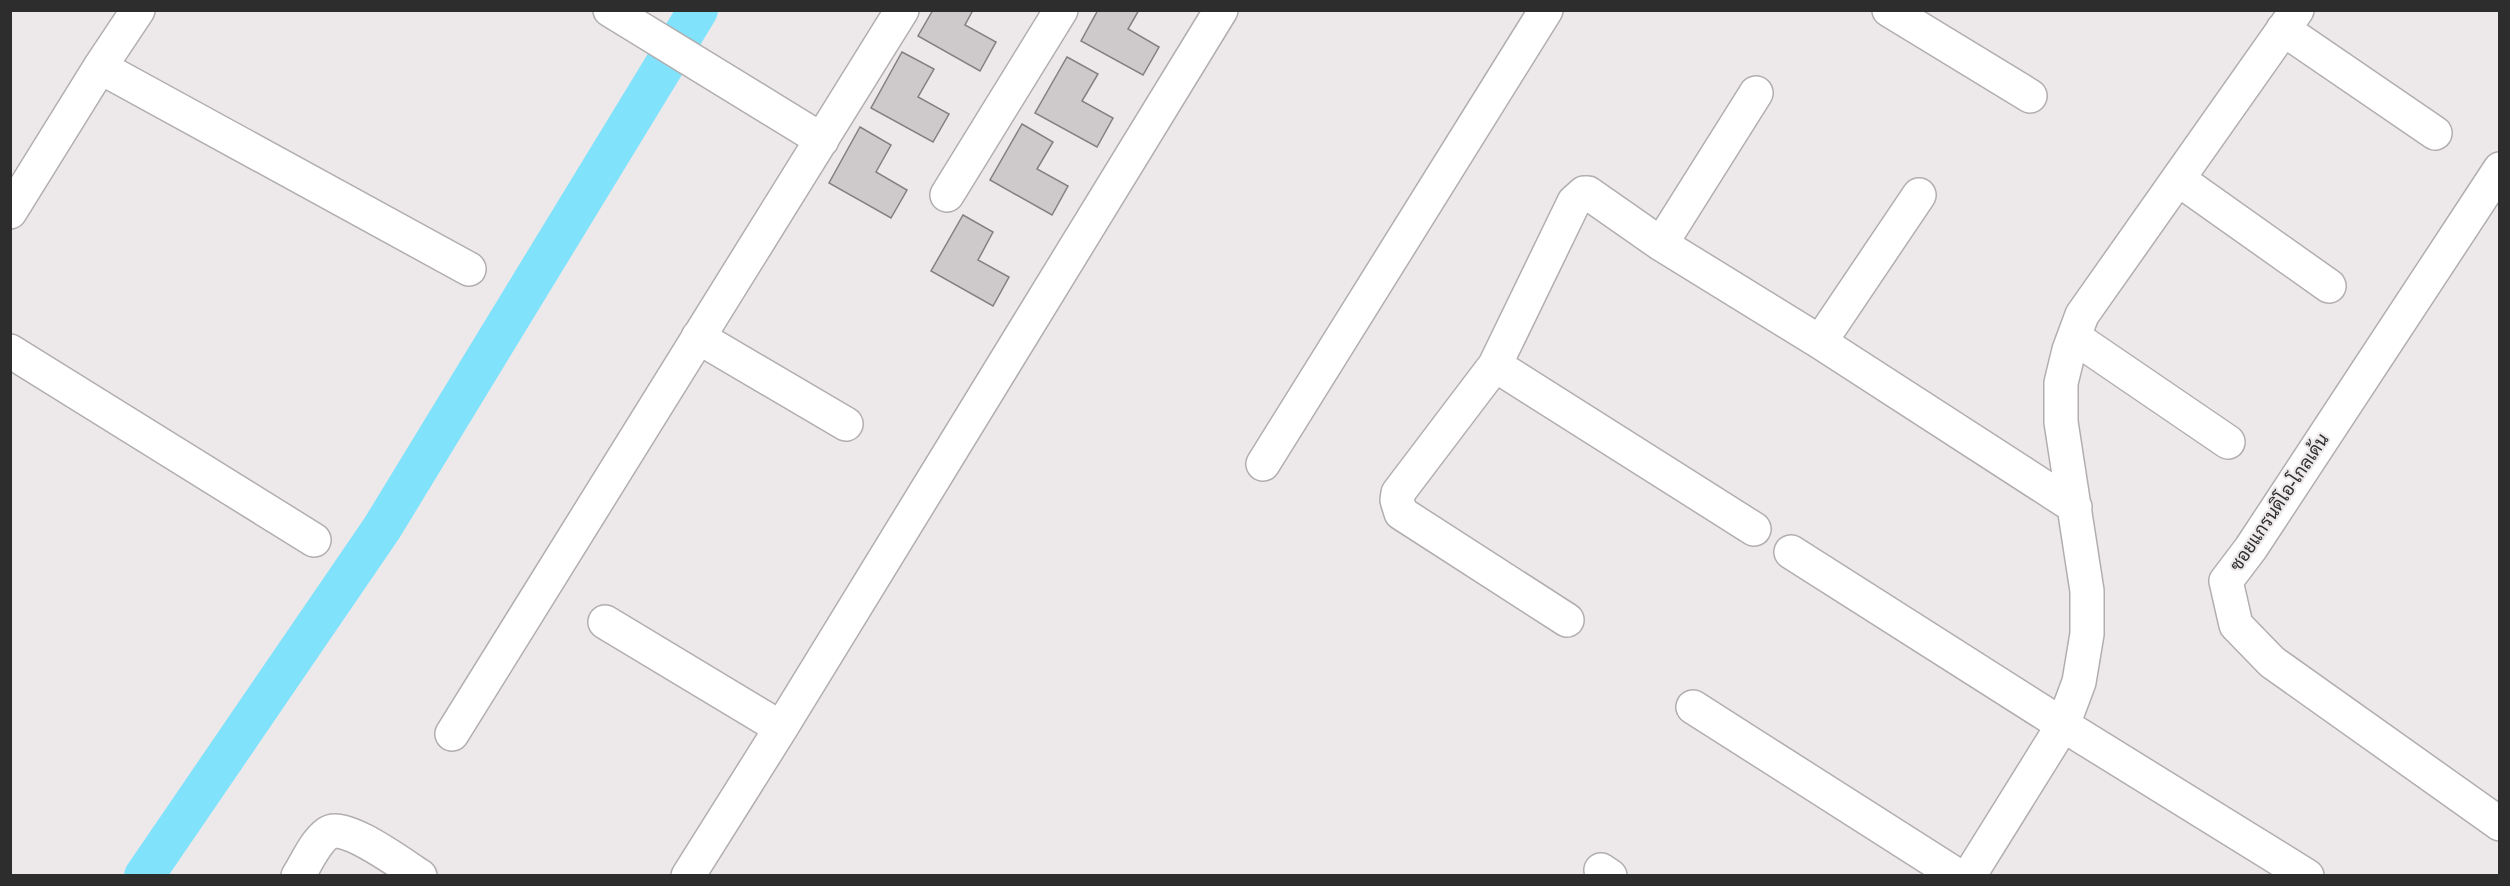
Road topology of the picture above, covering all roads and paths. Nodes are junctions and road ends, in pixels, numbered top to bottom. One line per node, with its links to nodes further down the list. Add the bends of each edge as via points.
1 (138, 10): 9 (street)
2 (610, 10): 13 (street)
3 (902, 10): 13 (street)
4 (1061, 10): 16 (street)
5 (1221, 10): 38 (street)
6 (1546, 10): 29 (street)
7 (1889, 10): 11 (street)
8 (2290, 20): 12 (street); 15 (street)
9 (100, 67): 18 (street); 20 (street)
10 (1756, 93): 19 (street)
11 (2030, 96)
12 (2435, 133)
13 (822, 140): 22 (street)
14 (2499, 169): 40 (street, ซอยแกรนดิโอ-โกลเด้น, via 2226,581 2236,625 2272,662)
15 (2178, 179): 21 (street); 23 (street, via 2082,315)
16 (947, 195)
17 (1919, 195): 24 (street)
18 (10, 212)
19 (1661, 244): 24 (street); 26 (street, via 1588,193 1580,195)
20 (469, 269)
21 (2329, 286)
22 (698, 337): 27 (street); 39 (street)
23 (2074, 337): 28 (street); 30 (street, via 2061,383 2061,422)
24 (1820, 342): 30 (street)
25 (10, 351): 32 (street)
26 (1495, 365): 31 (street); 34 (street, via 1398,493 1398,507 1401,513)
27 (846, 424)
28 (2228, 442)
29 (1263, 464)
30 (2075, 507): 37 (street, via 2087,591 2087,634 2079,682)
31 (1754, 529)
32 (314, 540)
33 (1791, 552): 37 (street)
34 (1567, 620)
35 (605, 622): 38 (street)
36 (1693, 707): 44 (street)
37 (2063, 725): 45 (street); 46 (street)
38 (782, 728): 43 (street)
39 (452, 734)
40 (2499, 824)
41 (298, 876): 42 (street, via 318,844 336,830 366,841)
42 (420, 876)
43 (688, 876)
44 (1958, 876)
45 (1969, 876)
46 (2307, 876)

